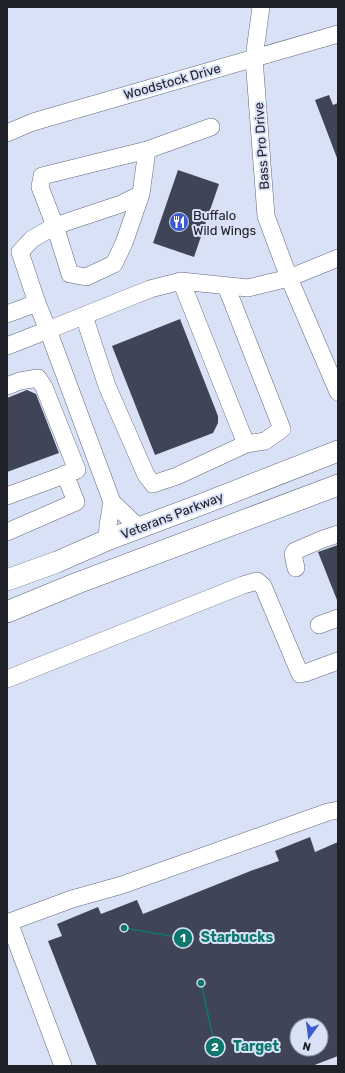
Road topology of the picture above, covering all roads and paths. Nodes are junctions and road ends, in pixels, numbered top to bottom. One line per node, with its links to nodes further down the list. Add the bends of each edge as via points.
1 (261, 7): 3 (street, Bass Pro Drive)
2 (338, 34): 3 (street, Woodstock Drive)
3 (254, 58): 5 (street, Woodstock Drive, via 33,122); 11 (street, Bass Pro Drive, via 266,216)
4 (211, 127): 6 (street)
5 (7, 133)
6 (147, 150): 7 (street); 8 (street, via 42,176 40,187)
7 (142, 194): 8 (street, via 121,204); 8 (street, via 114,264 86,277 70,274)
8 (56, 226): 9 (street, via 32,238)
9 (13, 254): 14 (street)
10 (338, 258): 11 (street)
11 (289, 278): 13 (street, via 248,288); 20 (street, Bass Pro Drive)
12 (181, 282): 13 (street); 16 (street, via 150,289); 21 (street)
13 (226, 286): 21 (street, via 282,429 265,441)
14 (37, 303): 15 (street); 17 (street)
15 (7, 314)
16 (84, 316): 17 (street); 21 (street, via 107,386 146,475 153,484 177,476)
17 (48, 330): 18 (street); 23 (street)
18 (7, 346)
19 (7, 386): 24 (street, via 38,378 44,387)
20 (338, 392)
21 (246, 444)
22 (338, 451): 28 (main road, Veterans Parkway)
23 (97, 462): 24 (street); 27 (street)
24 (71, 472): 26 (street); 29 (street, via 76,502)
25 (338, 485): 34 (main road)
26 (7, 496)
27 (112, 502): 28 (street); 31 (street)
28 (139, 528): 31 (main road, Veterans Parkway)
29 (7, 532)
30 (338, 534): 32 (street, via 295,551 293,554)
31 (107, 540): 33 (main road, Veterans Parkway)
32 (296, 568)
33 (7, 580)
34 (7, 612)
35 (338, 618): 36 (street)
36 (318, 626)
37 (338, 661): 38 (street, via 300,674 263,586 256,581)
38 (7, 679)
39 (338, 810): 40 (street)
40 (8, 923): 41 (street)
41 (63, 1066)

